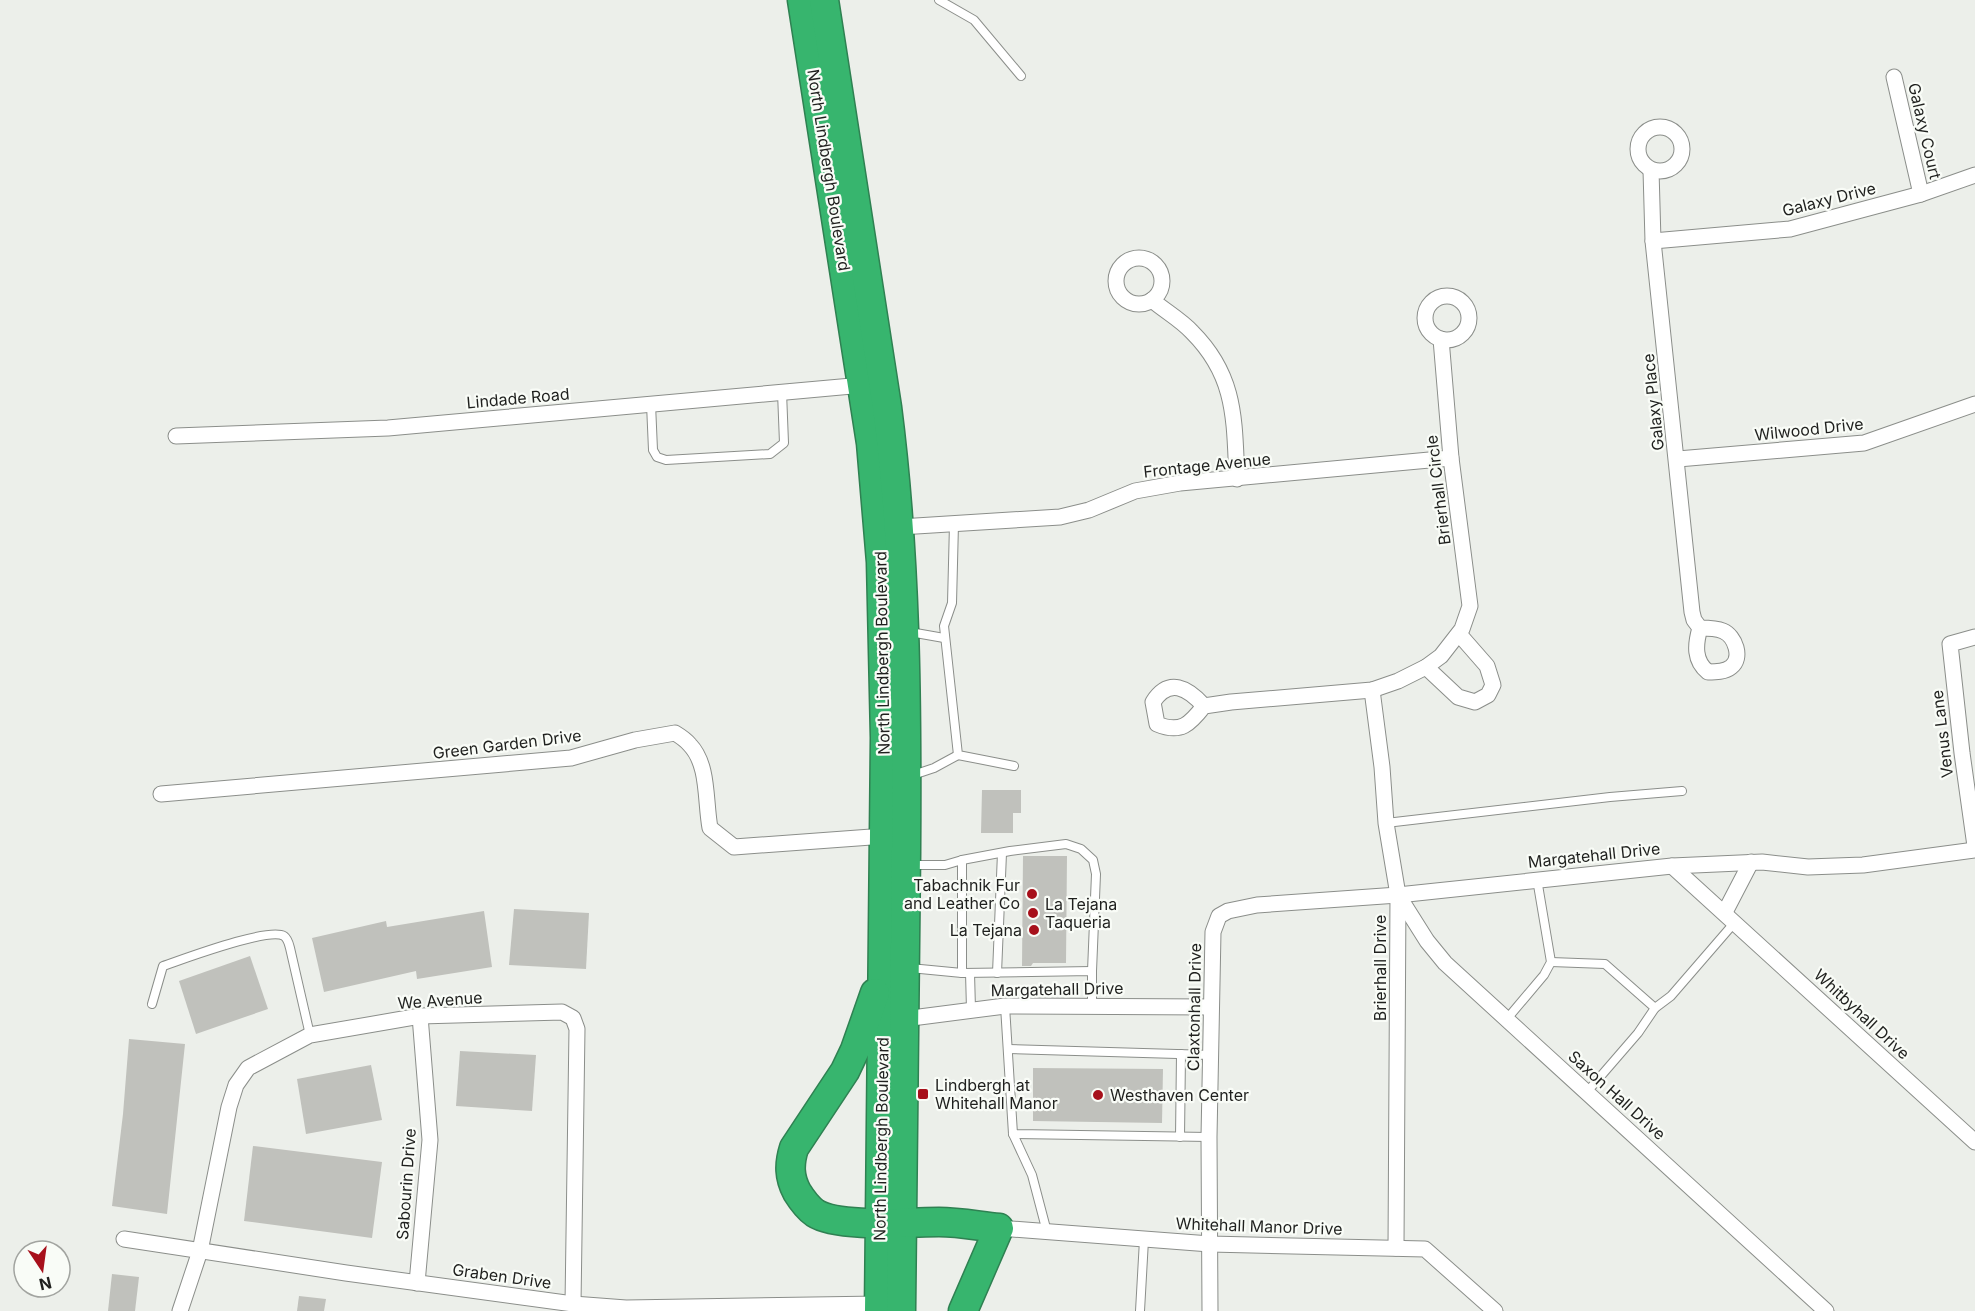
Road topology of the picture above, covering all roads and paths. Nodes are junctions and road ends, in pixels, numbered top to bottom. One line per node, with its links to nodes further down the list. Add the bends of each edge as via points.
1 (802, 0): 12 (highway, North Lindbergh Boulevard)
2 (824, 0): 21 (highway, North Lindbergh Boulevard, via 887,407)
3 (939, 0): 4 (lane, via 974,20)
4 (1021, 75)
5 (1894, 77): 8 (street, Galaxy Court)
6 (1652, 170): 9 (street, Galaxy Place)
7 (1975, 175): 8 (street, Galaxy Drive)
8 (1921, 194): 9 (street, Galaxy Drive, via 1790,229)
9 (1653, 241): 18 (street, Galaxy Place)
10 (1152, 300): 19 (street, via 1190,329 1222,372 1233,408)
11 (1441, 339): 17 (street, Brierhall Circle)
12 (863, 385): 13 (street, Lindade Road); 36 (highway, North Lindbergh Boulevard, via 881,562)
13 (782, 392): 14 (street, Lindade Road); 14 (lane, via 784,443 770,454 666,460 657,457)
14 (651, 404): 16 (street, Lindade Road, via 388,428)
15 (1975, 404): 18 (street, Wilwood Drive, via 1864,443)
16 (176, 436)
17 (1451, 458): 19 (street, Frontage Avenue); 24 (street, Brierhall Circle, via 1470,606)
18 (1678, 459): 22 (street, Galaxy Place, via 1692,612)
19 (1237, 479): 20 (street, Frontage Avenue, via 1135,491 1060,517)
20 (954, 524): 21 (street, Frontage Avenue); 26 (lane, via 952,603 944,626)
21 (900, 527): 23 (highway, North Lindbergh Boulevard)
22 (1700, 628)
23 (905, 631): 26 (lane); 32 (highway, North Lindbergh Boulevard)
24 (1459, 634): 27 (street, Brierhall Circle, via 1441,656); 27 (street, via 1487,666 1493,685 1488,695 1475,702 1458,697)
25 (1975, 637): 37 (street, Venus Lane, via 1950,644)
26 (945, 638): 30 (lane)
27 (1426, 666): 28 (street, Brierhall Circle)
28 (1372, 690): 29 (street, Brierhall Circle); 35 (street, Brierhall Drive)
29 (1204, 706)
30 (958, 755): 31 (lane); 32 (lane)
31 (1014, 766)
32 (906, 777): 41 (highway, North Lindbergh Boulevard)
33 (1682, 791): 35 (lane)
34 (161, 794): 36 (street, Green Garden Drive, via 571,758 675,733 690,745 704,767 710,828 734,847)
35 (1386, 823): 44 (street, Brierhall Drive)
36 (885, 836): 48 (highway, North Lindbergh Boulevard)
37 (1975, 848): 40 (street, Margatehall Drive, via 1863,865 1808,867)
38 (1002, 853): 39 (lane); 49 (lane, via 1066,844 1081,849 1093,860 1096,874); 51 (lane)
39 (962, 860): 41 (lane, via 945,865); 50 (lane)
40 (1751, 862): 42 (street, Margatehall Drive); 46 (street)
41 (906, 865): 48 (highway, North Lindbergh Boulevard)
42 (1672, 866): 43 (street, Margatehall Drive); 46 (street, Whitbyhall Drive)
43 (1537, 879): 44 (street, Margatehall Drive); 47 (lane)
44 (1398, 895): 45 (street, Margatehall Drive, via 1247,906); 60 (street, Saxon Hall Drive, via 1445,963); 76 (street, Brierhall Drive)
45 (1219, 916): 55 (street, Claxtonhall Drive, via 1213,932)
46 (1730, 917): 56 (lane, via 1671,996); 69 (street, Whitbyhall Drive)
47 (1551, 962): 56 (lane, via 1605,964); 60 (lane)
48 (894, 968): 50 (lane); 59 (highway, North Lindbergh Boulevard); 70 (highway, North Lindbergh Boulevard); 70 (highway, via 839,1080 794,1148 790,1172 800,1197 817,1214 840,1220)
49 (1092, 971): 51 (lane); 54 (lane)
50 (966, 973): 51 (lane); 57 (lane)
51 (997, 973)
52 (152, 1004): 61 (lane, via 163,966 253,937 277,934 287,940 290,948)
53 (1005, 1006): 54 (street, Margatehall Drive); 57 (street, Margatehall Drive); 62 (lane)
54 (1092, 1006): 55 (street, Margatehall Drive)
55 (1211, 1007): 64 (street, Claxtonhall Drive)
56 (1655, 1008): 65 (lane)
57 (971, 1009): 59 (street, Margatehall Drive)
58 (420, 1016): 61 (street, We Avenue); 78 (street, Sabourin Drive, via 430,1140); 79 (street, We Avenue, via 562,1012 573,1018 577,1029)
59 (904, 1019): 70 (highway, North Lindbergh Boulevard)
60 (1506, 1020): 65 (street, Saxon Hall Drive)
61 (310, 1035): 77 (street, We Avenue, via 248,1068 236,1085 223,1129)
62 (1008, 1049): 63 (lane); 66 (lane)
63 (1181, 1054): 64 (lane); 67 (lane)
64 (1211, 1055): 68 (street, Claxtonhall Drive)
65 (1587, 1092): 86 (street, Saxon Hall Drive)
66 (1013, 1134): 67 (lane); 72 (lane, via 1032,1175)
67 (1180, 1137): 68 (lane)
68 (1209, 1137): 75 (street, Claxtonhall Drive)
69 (1975, 1142)
70 (891, 1222): 71 (highway, via 946,1222); 80 (highway, North Lindbergh Boulevard)
71 (999, 1228): 72 (street, Whitehall Manor Drive); 82 (highway)
72 (1047, 1232): 74 (street, Whitehall Manor Drive)
73 (124, 1239): 77 (street, Graben Drive)
74 (1144, 1240): 75 (street, Whitehall Manor Drive); 83 (lane)
75 (1210, 1244): 76 (street, Whitehall Manor Drive); 84 (street, Claxtonhall Drive)
76 (1396, 1248): 85 (street, Whitehall Manor Drive, via 1425,1249)
77 (200, 1251): 78 (street, Graben Drive); 81 (street, We Avenue)
78 (417, 1283): 79 (street, Graben Drive)
79 (573, 1304): 80 (street, Graben Drive, via 627,1308)
80 (887, 1309)
81 (180, 1311)
82 (963, 1311)
83 (1140, 1311)
84 (1210, 1311)
85 (1494, 1311)
86 (1826, 1311)

